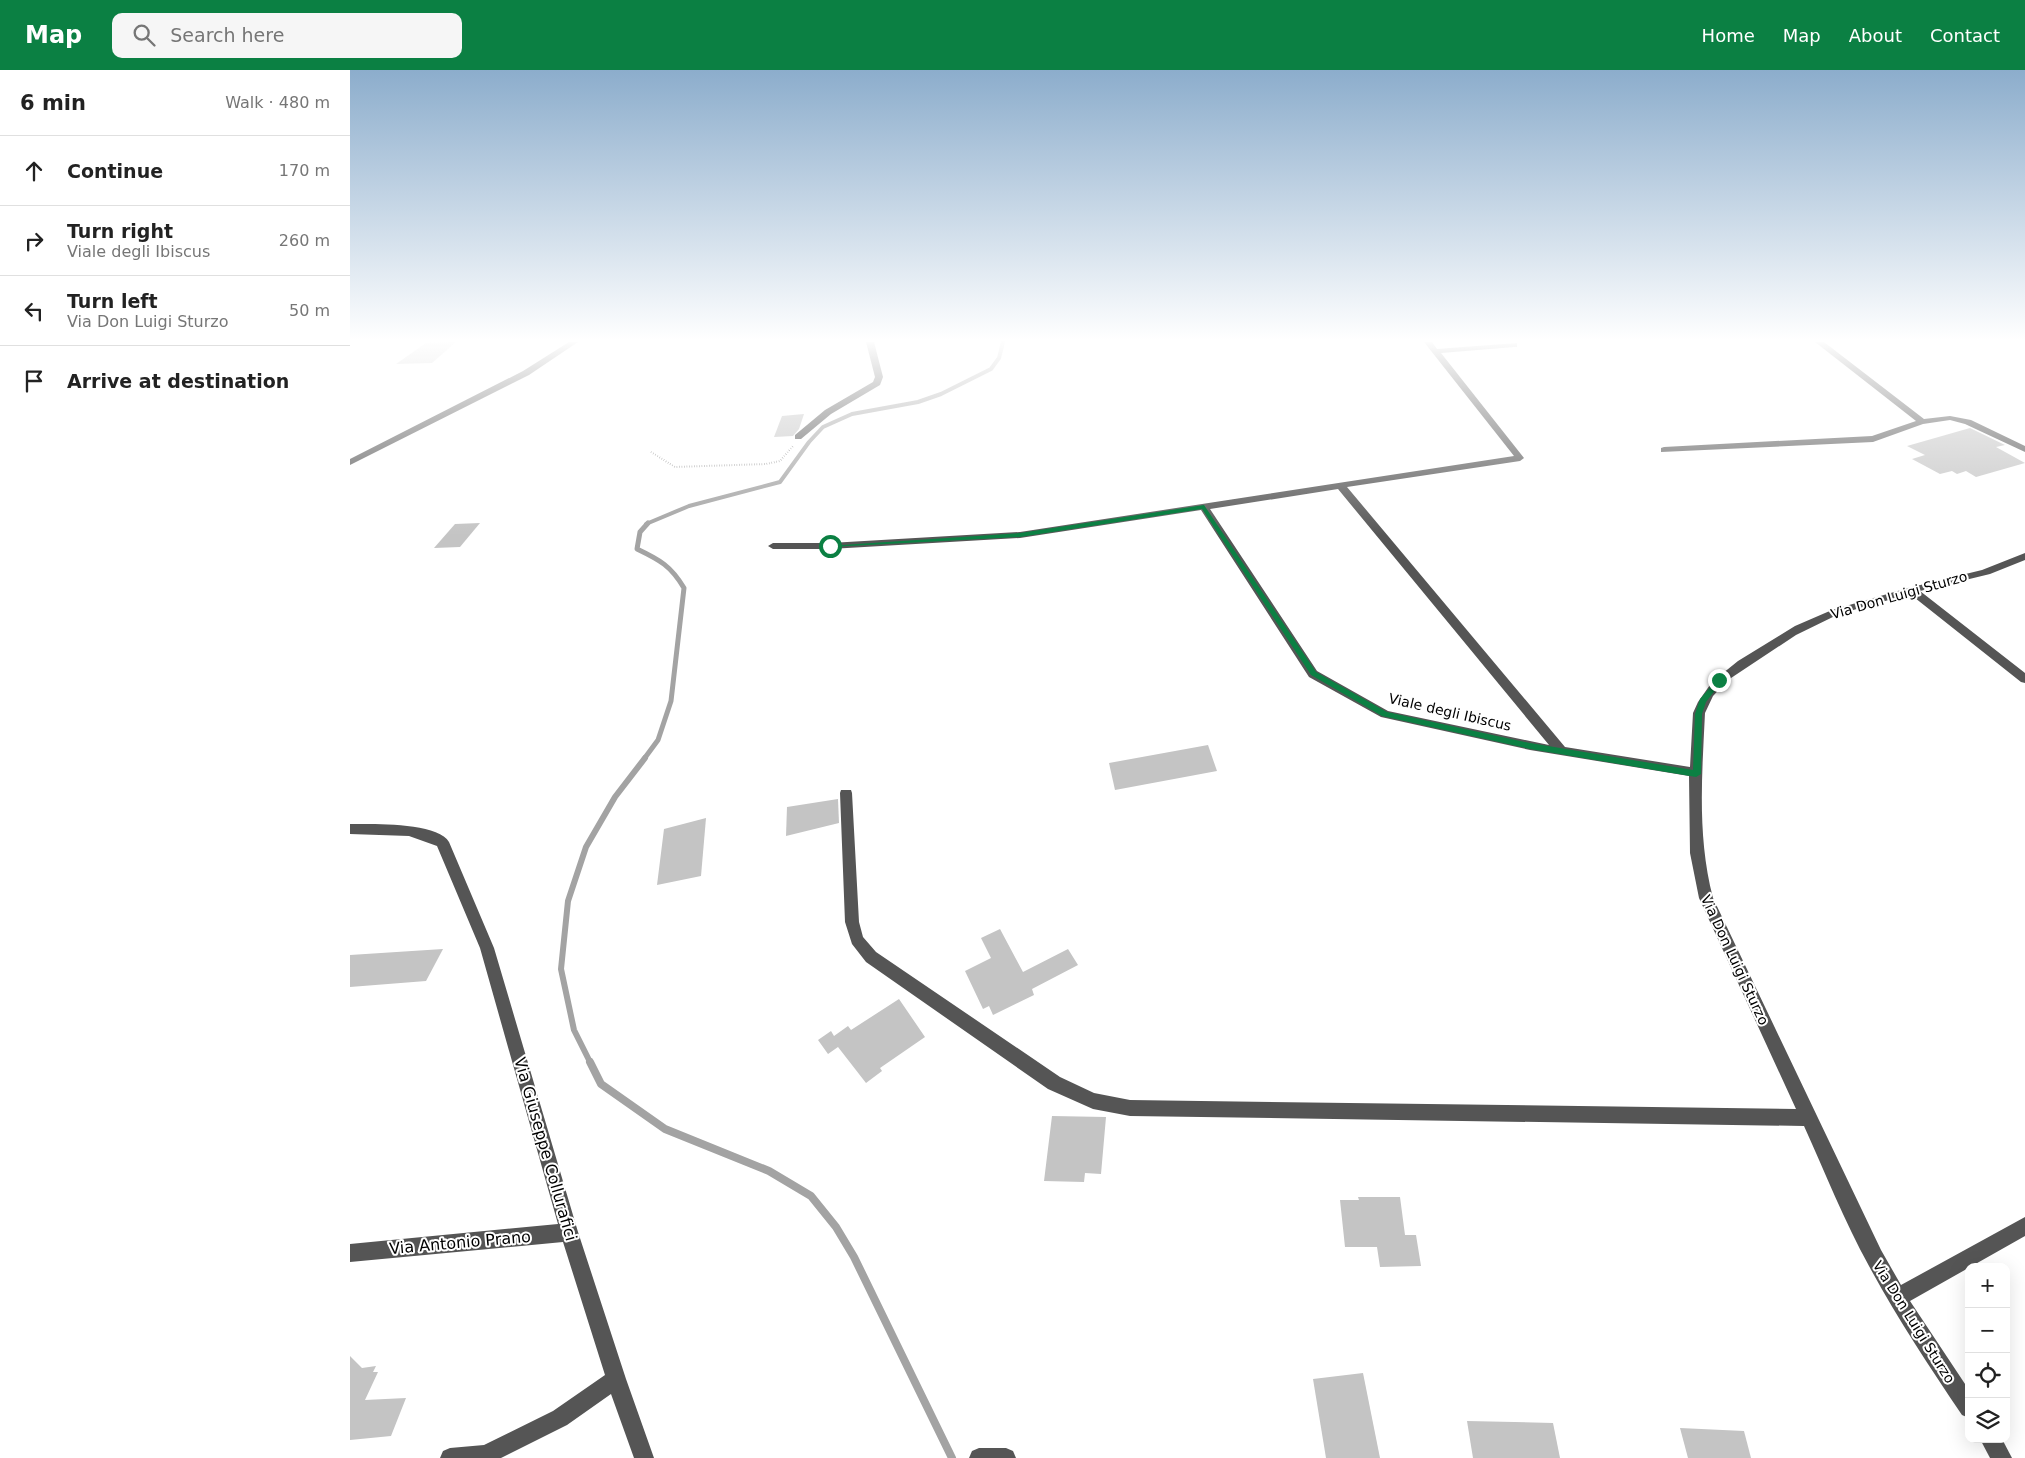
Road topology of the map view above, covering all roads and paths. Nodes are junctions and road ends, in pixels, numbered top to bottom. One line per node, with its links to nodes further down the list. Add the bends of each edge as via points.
1 (458, 407): 10 (street)
2 (837, 407): 6 (street)
3 (1479, 407): 11 (street, via 1520,458)
4 (1902, 407): 5 (street)
5 (1922, 422): 7 (street, via 1959,419); 8 (street, via 1873,439)
6 (798, 437): 9 (path, via 785,458 766,464 675,467)
7 (2025, 449)
8 (1664, 450)
9 (651, 452)
10 (350, 462)
11 (1341, 486): 12 (street); 17 (street)
12 (1204, 507): 13 (street, via 1020,535 830,546); 17 (street, Viale degli Ibiscus, via 1313,674 1385,714)
13 (773, 546)
14 (2025, 556): 15 (street, Via Don Luigi Sturzo, via 2003,566)
15 (1912, 590): 16 (street); 18 (street, Via Don Luigi Sturzo, via 1809,623 1719,680 1703,701 1698,714)
16 (2025, 679)
17 (1562, 752): 18 (street, Viale degli Ibiscus)
18 (1696, 774): 21 (street, Via Don Luigi Sturzo, via 1696,855 1706,898)
19 (846, 793): 21 (street, via 852,922 857,940 871,957 1054,1083 1093,1101 1130,1108)
20 (350, 829): 23 (street, Via Giuseppe Collurafici, via 405,830 430,835 442,842 488,948)
21 (1809, 1118): 25 (street, Via Don Luigi Sturzo, via 1874,1257)
22 (2025, 1226): 25 (street)
23 (569, 1232): 24 (street, Via Antonio Prano); 26 (street, Via Giuseppe Collurafici)
24 (350, 1253)
25 (1897, 1298): 27 (street, Via Don Luigi Sturzo)
26 (616, 1379): 29 (street, via 560,1418 485,1455); 30 (street, Via Giuseppe Collurafici)
27 (1965, 1402)
28 (1993, 1443): 33 (street)
29 (450, 1458)
30 (644, 1458)
31 (979, 1458): 32 (street)
32 (1006, 1458)
33 (2002, 1458)

